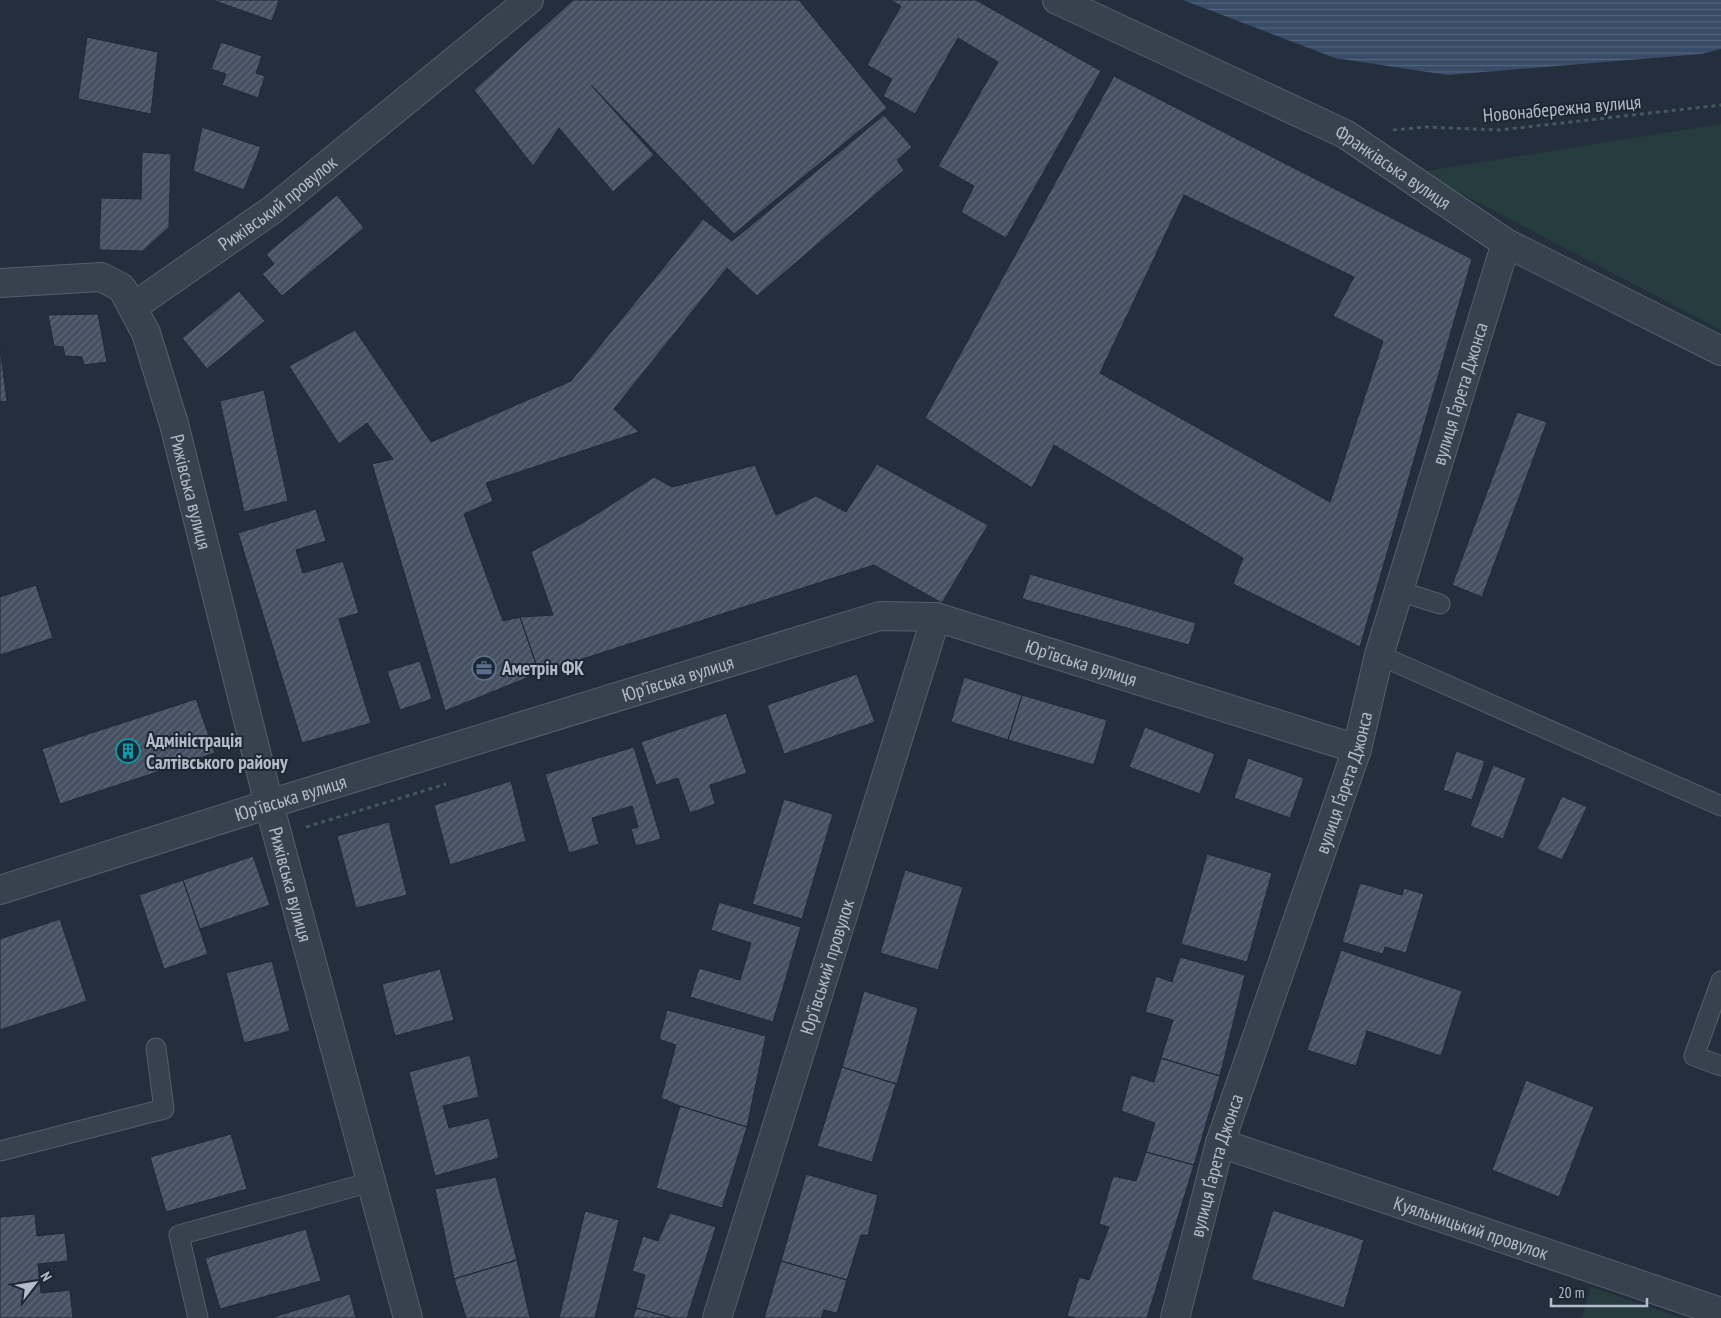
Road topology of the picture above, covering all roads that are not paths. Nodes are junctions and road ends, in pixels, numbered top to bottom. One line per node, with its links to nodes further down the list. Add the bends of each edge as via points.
1 (529, 0): 5 (street, Рижівський провулок, via 272,210)
2 (1057, 0): 3 (street, Франківська вулиця, via 1346,134)
3 (1506, 242): 6 (street, Франківська вулиця); 7 (street, вулиця Ґарета Джонса)
4 (0, 283): 5 (street, via 101,277 122,288)
5 (133, 307): 12 (street, Рижівська вулиця, via 146,333 174,424)
6 (1721, 351)
7 (1398, 591): 8 (lane); 10 (street, вулиця Ґарета Джонса)
8 (1440, 604)
9 (936, 617): 11 (street, Юр’ївська вулиця); 12 (street, Юр’ївська вулиця, via 880,616); 24 (street, Юр’ївський провулок)
10 (1379, 655): 11 (street, вулиця Ґарета Джонса); 13 (lane)
11 (1357, 749): 18 (street, вулиця Ґарета Джонса)
12 (269, 804): 14 (street, Юр’ївська вулиця); 20 (street, Рижівська вулиця)
13 (1721, 806)
14 (0, 890)
15 (1721, 981): 17 (lane, via 1694,1056)
16 (156, 1048): 19 (lane, via 164,1109)
17 (1721, 1066)
18 (1220, 1143): 21 (street, Куяльницький провулок); 25 (street, вулиця Ґарета Джонса)
19 (0, 1151)
20 (371, 1182): 22 (lane, via 179,1235); 23 (street, Рижівська вулиця)
21 (1721, 1312)
22 (198, 1318)
23 (408, 1318)
24 (717, 1318)
25 (1175, 1318)

